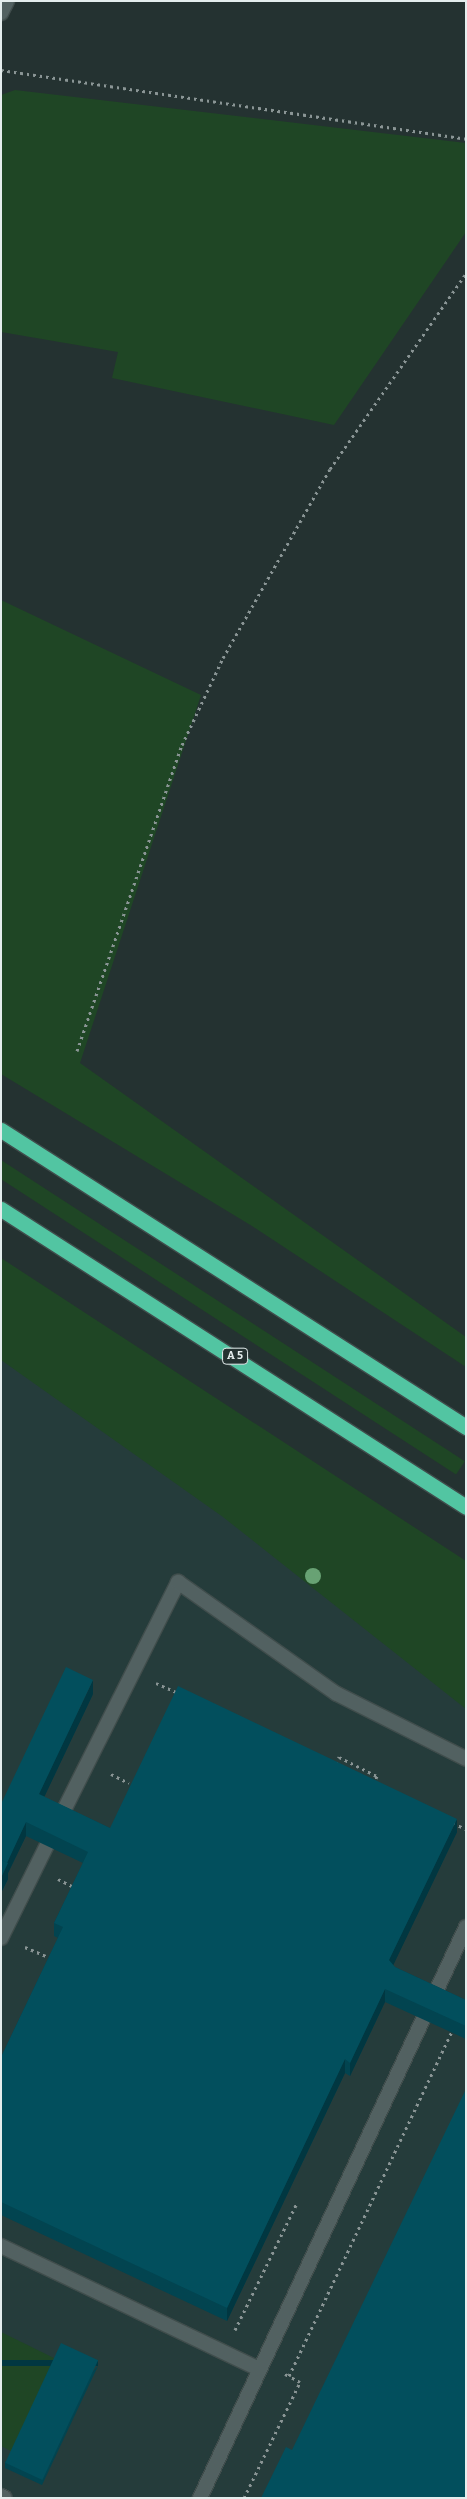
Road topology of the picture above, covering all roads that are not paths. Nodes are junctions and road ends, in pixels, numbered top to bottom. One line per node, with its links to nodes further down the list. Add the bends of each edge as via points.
1 (7, 1): 2 (street)
2 (1, 14)
3 (1, 1130): 5 (highway)
4 (1, 1209): 6 (highway, A 5)
5 (466, 1427)
6 (466, 1507)
7 (466, 1759): 8 (street, via 336,1694 178,1582)
8 (60, 1818)
9 (47, 1845): 11 (street)
10 (466, 1927): 13 (street)
11 (1, 1938)
12 (1, 2246): 13 (street)
13 (260, 2366): 16 (street)
14 (1, 2496): 15 (street)
15 (5, 2498)
16 (200, 2498)

